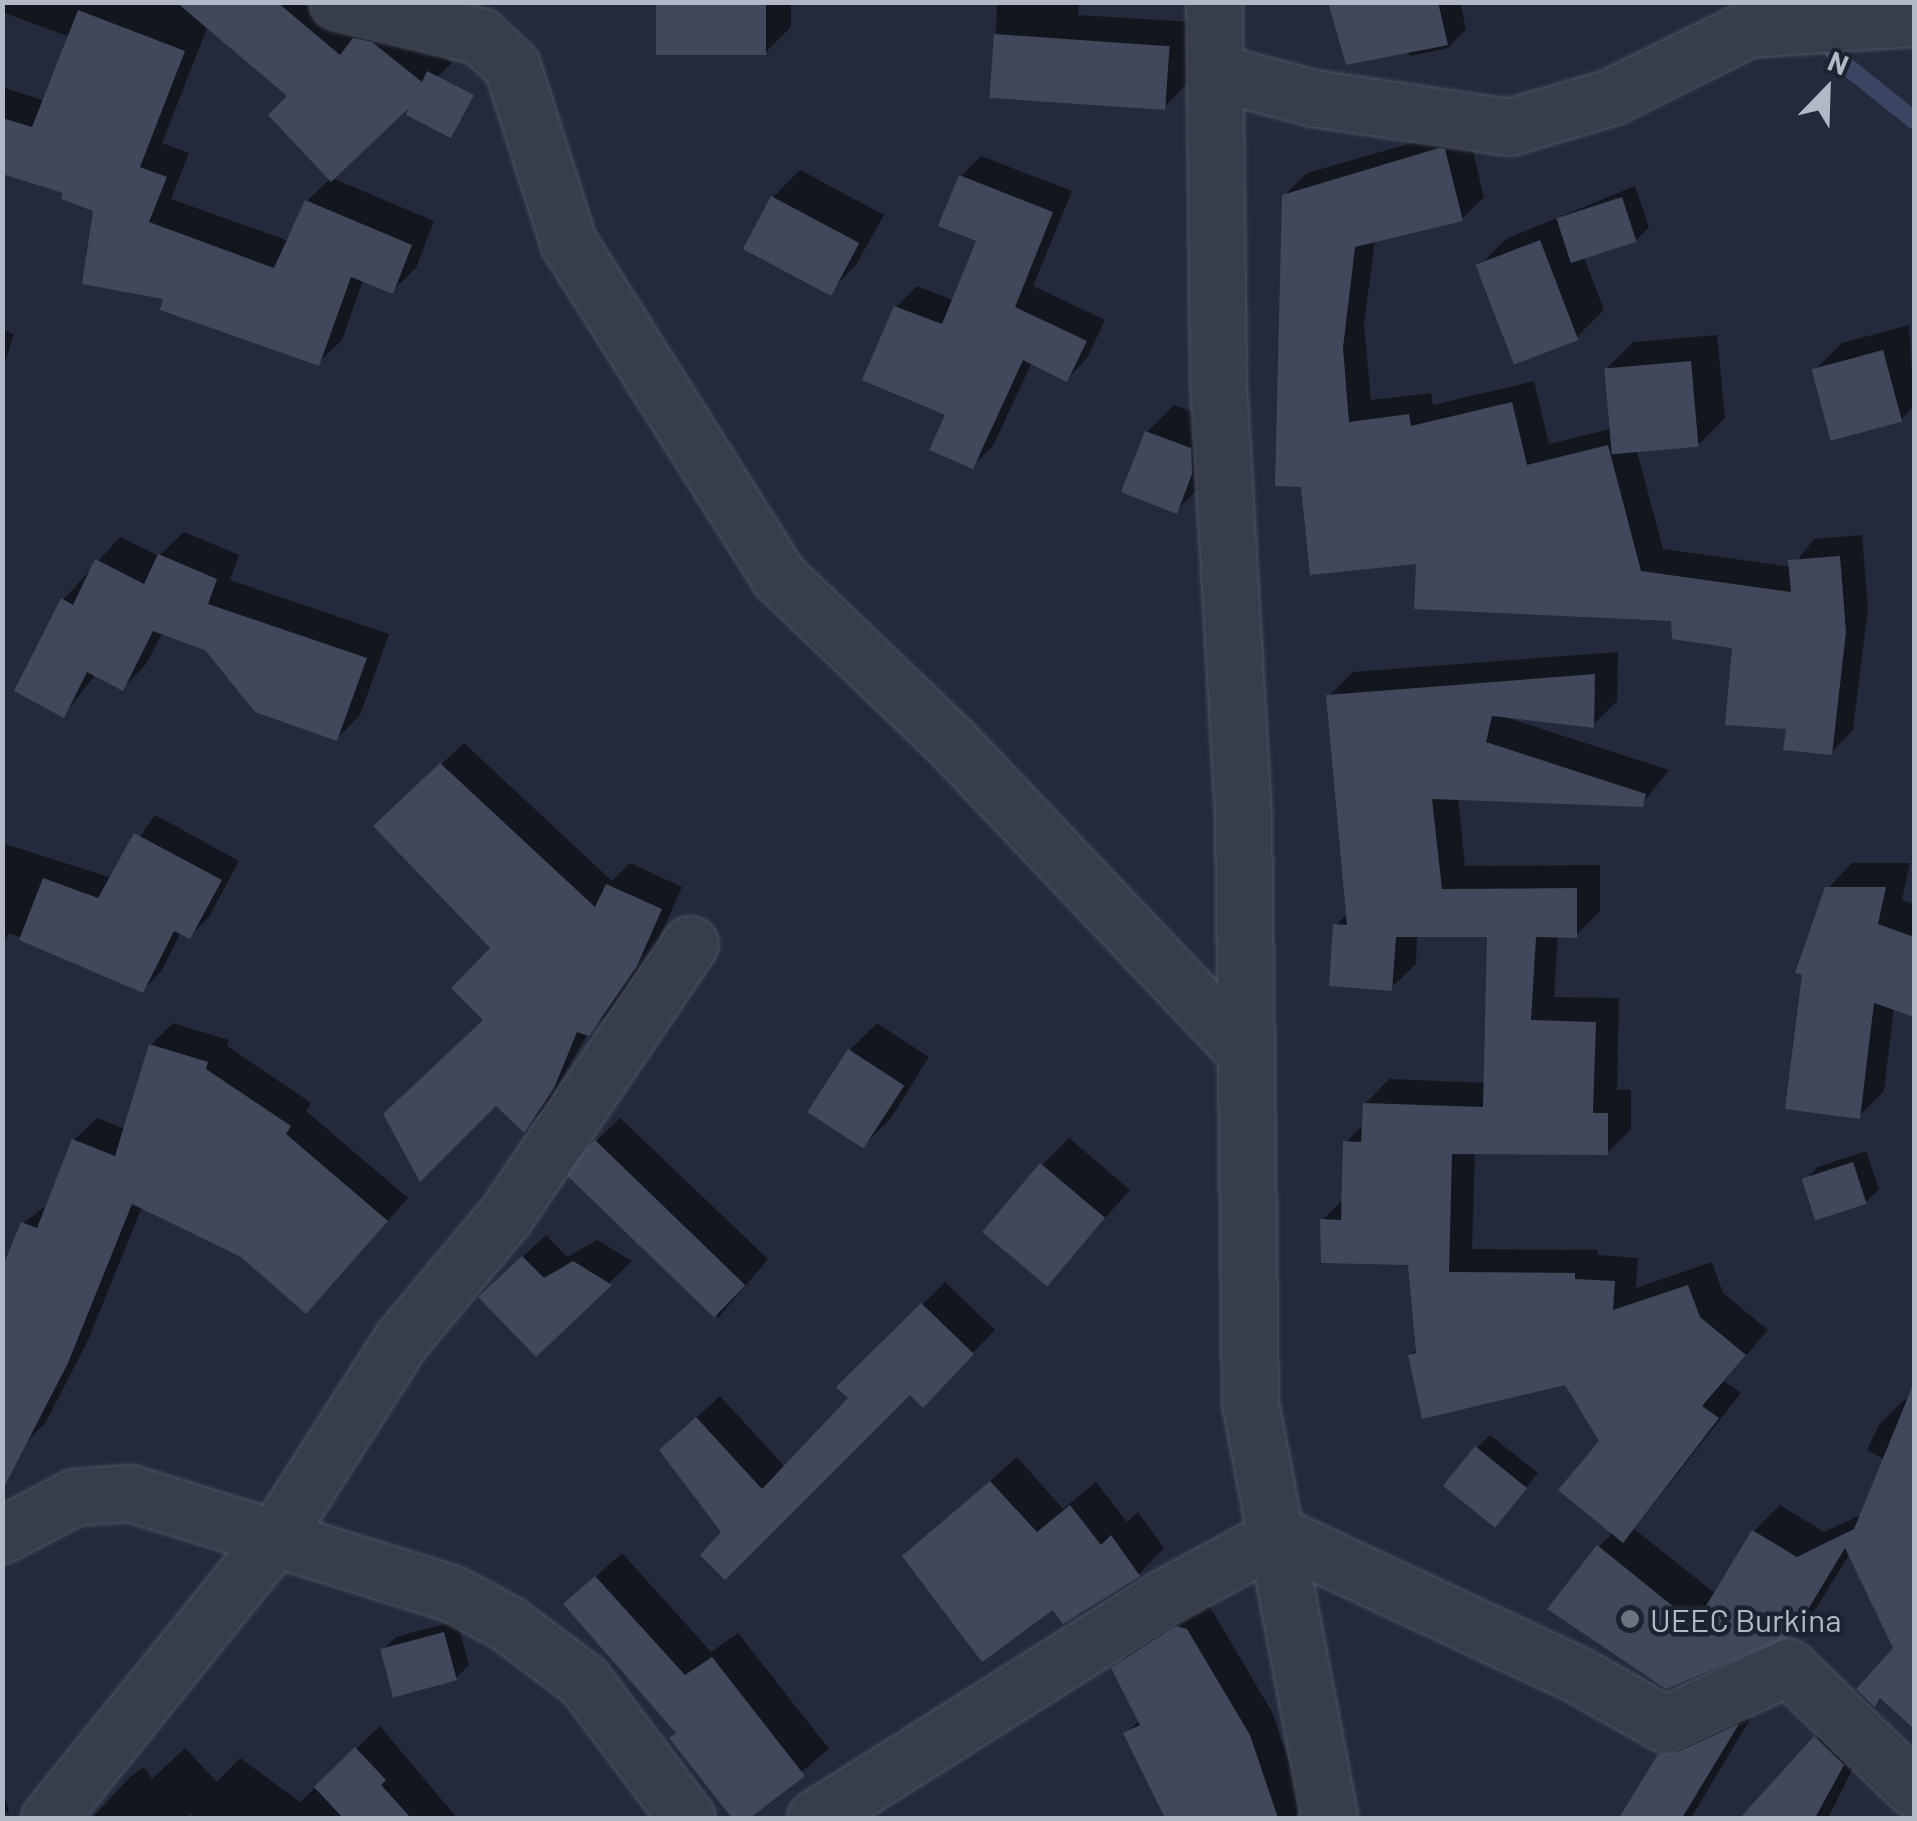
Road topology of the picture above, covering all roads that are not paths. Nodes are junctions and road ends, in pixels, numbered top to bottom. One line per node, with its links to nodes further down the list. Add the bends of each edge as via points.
1 (337, 2): 6 (street, via 480,36 512,66 568,242 779,577 950,740)
2 (1214, 2): 4 (street)
3 (1914, 18): 4 (street, via 1748,29 1611,98 1509,128 1313,98)
4 (1216, 72): 6 (street, via 1218,381 1243,814)
5 (690, 944): 9 (street, via 506,1216 402,1339)
6 (1245, 1052): 8 (street, via 1250,1402)
7 (2, 1535): 9 (street, via 74,1497 130,1493)
8 (1279, 1535): 10 (street, via 1576,1674 1664,1724 1788,1667); 13 (street, via 1162,1598); 14 (street)
9 (274, 1539): 11 (street); 12 (street, via 451,1593 508,1623 584,1680)
10 (1914, 1789)
11 (48, 1818)
12 (686, 1818)
13 (815, 1818)
14 (1329, 1818)

